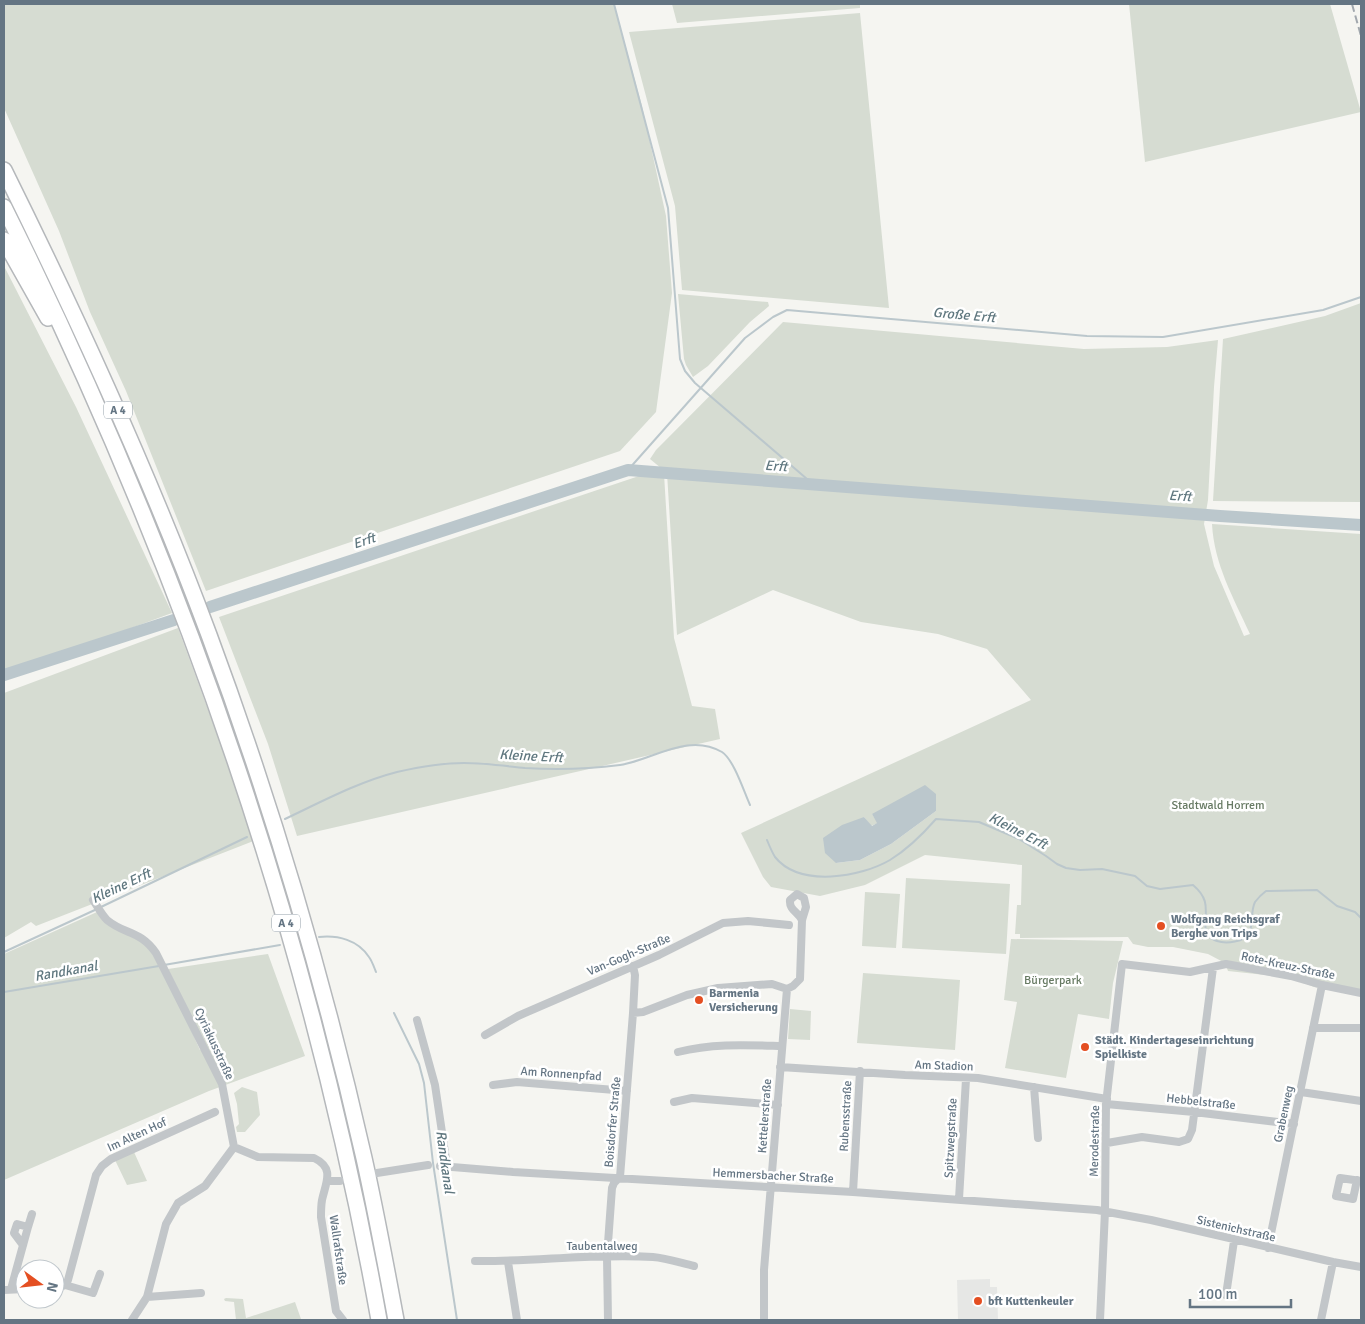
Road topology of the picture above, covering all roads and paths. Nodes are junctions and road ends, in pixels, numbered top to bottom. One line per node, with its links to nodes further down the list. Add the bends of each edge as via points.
1 (4, 170): 67 (highway, A 4, via 55,272 144,472 210,636 250,750 326,1004 364,1156)
2 (4, 207): 4 (highway, A 4)
3 (4, 240): 4 (highway)
4 (93, 395): 66 (highway, A 4, via 188,627 266,855 308,1000 355,1197)
5 (94, 902): 37 (street, Cyriakusstraße, via 102,914 116,925 141,936 160,960 222,1084)
6 (802, 920): 12 (street, via 800,979)
7 (789, 925): 9 (street, Van-Gogh-Straße, via 748,921 723,923)
8 (1122, 964): 10 (street, Rote-Kreuz-Straße, via 1190,972); 28 (street, Merodestraße)
9 (634, 966): 14 (street, Boisdorfer Straße); 18 (street, Van-Gogh-Straße, via 518,1016)
10 (1213, 968): 11 (street, Rote-Kreuz-Straße, via 1226,964); 33 (street)
11 (1322, 985): 13 (street, Rote-Kreuz-Straße); 16 (street, Grabenweg)
12 (787, 989): 14 (street, via 772,984 718,988); 19 (street, Kettelerstraße)
13 (1361, 993)
14 (633, 1013): 26 (street, Boisdorfer Straße)
15 (418, 1020): 40 (street, Hemmersbacher Straße, via 435,1085 444,1166)
16 (1314, 1028): 17 (street); 27 (street, Grabenweg)
17 (1361, 1028)
18 (485, 1035)
19 (782, 1046): 20 (street, via 729,1044); 21 (street, Kettelerstraße)
20 (678, 1052)
21 (780, 1067): 22 (street, Am Stadion); 31 (street, Kettelerstraße)
22 (860, 1072): 23 (street, Am Stadion); 44 (street, Rubensstraße)
23 (966, 1079): 25 (street, Am Stadion); 45 (street, Spitzwegstraße)
24 (493, 1085): 26 (street, Am Ronnenpfad, via 517,1082)
25 (1034, 1087): 28 (street, Am Stadion); 35 (street)
26 (627, 1091): 40 (street, Boisdorfer Straße)
27 (1300, 1092): 29 (street); 34 (street, Grabenweg)
28 (1107, 1101): 33 (street, Hebbelstraße); 36 (street, Merodestraße)
29 (1361, 1101)
30 (674, 1102): 31 (street, via 692,1098)
31 (778, 1105): 43 (street, Kettelerstraße)
32 (215, 1112): 59 (street, Im Alten Hof, via 102,1166 96,1175)
33 (1194, 1112): 34 (street, Hebbelstraße); 36 (street, via 1188,1139 1179,1142 1142,1137)
34 (1294, 1124): 51 (street, Grabenweg)
35 (1038, 1138)
36 (1106, 1142): 46 (street, Merodestraße)
37 (234, 1147): 41 (street, via 258,1157 314,1158 327,1170); 63 (street, via 205,1186 178,1203 166,1224)
38 (428, 1165): 39 (street)
39 (377, 1173)
40 (620, 1177): 43 (street, Hemmersbacher Straße); 52 (street, Boisdorfer Straße, via 612,1188)
41 (328, 1181): 42 (street); 65 (street, Wallrafstraße, via 321,1217 336,1311)
42 (340, 1181)
43 (771, 1187): 44 (street, Hemmersbacher Straße); 70 (street, Kettelerstraße, via 764,1270)
44 (854, 1192): 45 (street, Hemmersbacher Straße)
45 (959, 1199): 46 (street, Hemmersbacher Straße)
46 (1105, 1211): 49 (street, Sistenichstraße); 71 (street, Merodestraße)
47 (32, 1214): 48 (street)
48 (28, 1227): 50 (street); 50 (street, via 16,1224 14,1233)
49 (1234, 1241): 51 (street, Sistenichstraße); 62 (street)
50 (23, 1245): 60 (street)
51 (1268, 1248): 55 (street, Sistenichstraße)
52 (606, 1257): 54 (street, Taubentalweg); 56 (street, Taubentalweg, via 654,1257); 69 (street, Boisdorfer Straße)
53 (475, 1261): 54 (street, Taubentalweg)
54 (508, 1262): 68 (street)
55 (1333, 1262): 57 (street, Sistenichstraße); 72 (street)
56 (694, 1266)
57 (1361, 1267)
58 (100, 1274): 59 (street, via 93,1293)
59 (65, 1285)
60 (7, 1290)
61 (202, 1293): 63 (street)
62 (1226, 1295)
63 (147, 1296): 64 (street)
64 (132, 1320)
65 (342, 1320)
66 (380, 1320)
67 (396, 1320)
68 (517, 1320)
69 (608, 1320)
70 (764, 1320)
71 (1100, 1320)
72 (1321, 1320)

